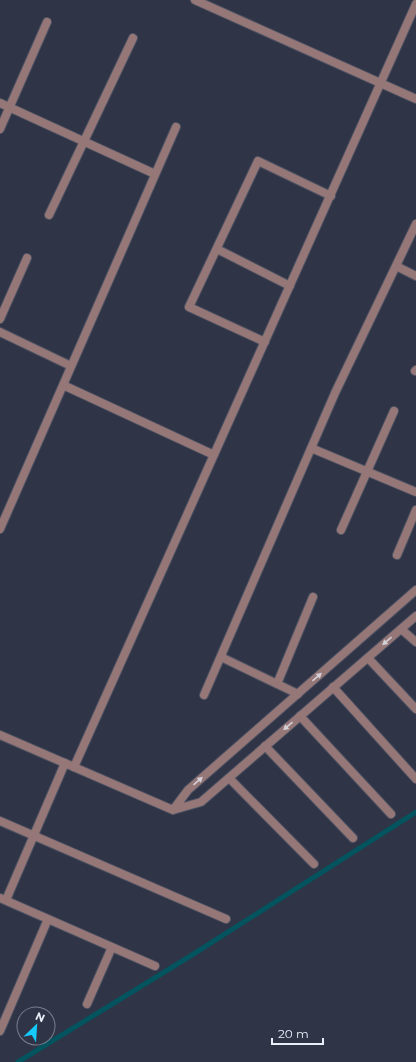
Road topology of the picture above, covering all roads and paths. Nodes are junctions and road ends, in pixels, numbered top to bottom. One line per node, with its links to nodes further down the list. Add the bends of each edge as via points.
1 (195, 0): 5 (street)
2 (416, 4): 5 (street)
3 (47, 22): 8 (street)
4 (133, 38): 11 (street)
5 (381, 84): 6 (street); 13 (street)
6 (416, 99)
7 (0, 103): 8 (street)
8 (10, 107): 10 (street); 11 (street)
9 (176, 127): 12 (street)
10 (0, 129)
11 (84, 141): 12 (street); 14 (street)
12 (155, 174): 24 (street)
13 (331, 196): 16 (street, via 258,161); 20 (street)
14 (49, 215)
15 (416, 224): 18 (street)
16 (217, 249): 20 (street); 23 (street, via 189,307)
17 (27, 258): 21 (street)
18 (396, 266): 19 (street); 27 (street)
19 (416, 276)
20 (290, 286): 23 (street)
21 (0, 320)
22 (0, 332): 24 (street)
23 (265, 342): 28 (street)
24 (71, 366): 25 (street)
25 (63, 385): 28 (street); 32 (street)
26 (394, 411): 29 (street)
27 (311, 448): 29 (street); 40 (street)
28 (214, 455): 51 (street)
29 (367, 472): 30 (street); 33 (street)
30 (416, 492)
31 (416, 510): 34 (street)
32 (0, 529)
33 (341, 530)
34 (397, 555)
35 (416, 590): 44 (street, one-way to 35)
36 (312, 597): 42 (street)
37 (416, 616): 38 (street)
38 (401, 629): 39 (street); 41 (street, one-way to 41)
39 (416, 642)
40 (221, 657): 42 (street); 45 (street)
41 (368, 658): 43 (street); 46 (street)
42 (277, 684): 44 (street)
43 (333, 687): 47 (street); 53 (street)
44 (298, 694): 54 (street, one-way to 44, via 188,790)
45 (204, 695)
46 (416, 709)
47 (300, 716): 49 (street, one-way to 49); 55 (street)
48 (0, 735): 50 (street)
49 (265, 746): 52 (street); 58 (street)
50 (65, 763): 51 (street); 57 (street)
51 (74, 767): 54 (street)
52 (229, 778): 54 (street, via 201,802); 59 (street)
53 (416, 779)
54 (173, 810)
55 (391, 814)
56 (0, 821): 57 (street)
57 (34, 835): 60 (street); 62 (street)
58 (353, 838)
59 (314, 864)
60 (3, 899): 61 (street)
61 (48, 919): 63 (street); 66 (street)
62 (226, 919)
63 (112, 947): 64 (street); 65 (street)
64 (155, 966)
65 (87, 1004)
66 (0, 1031)

